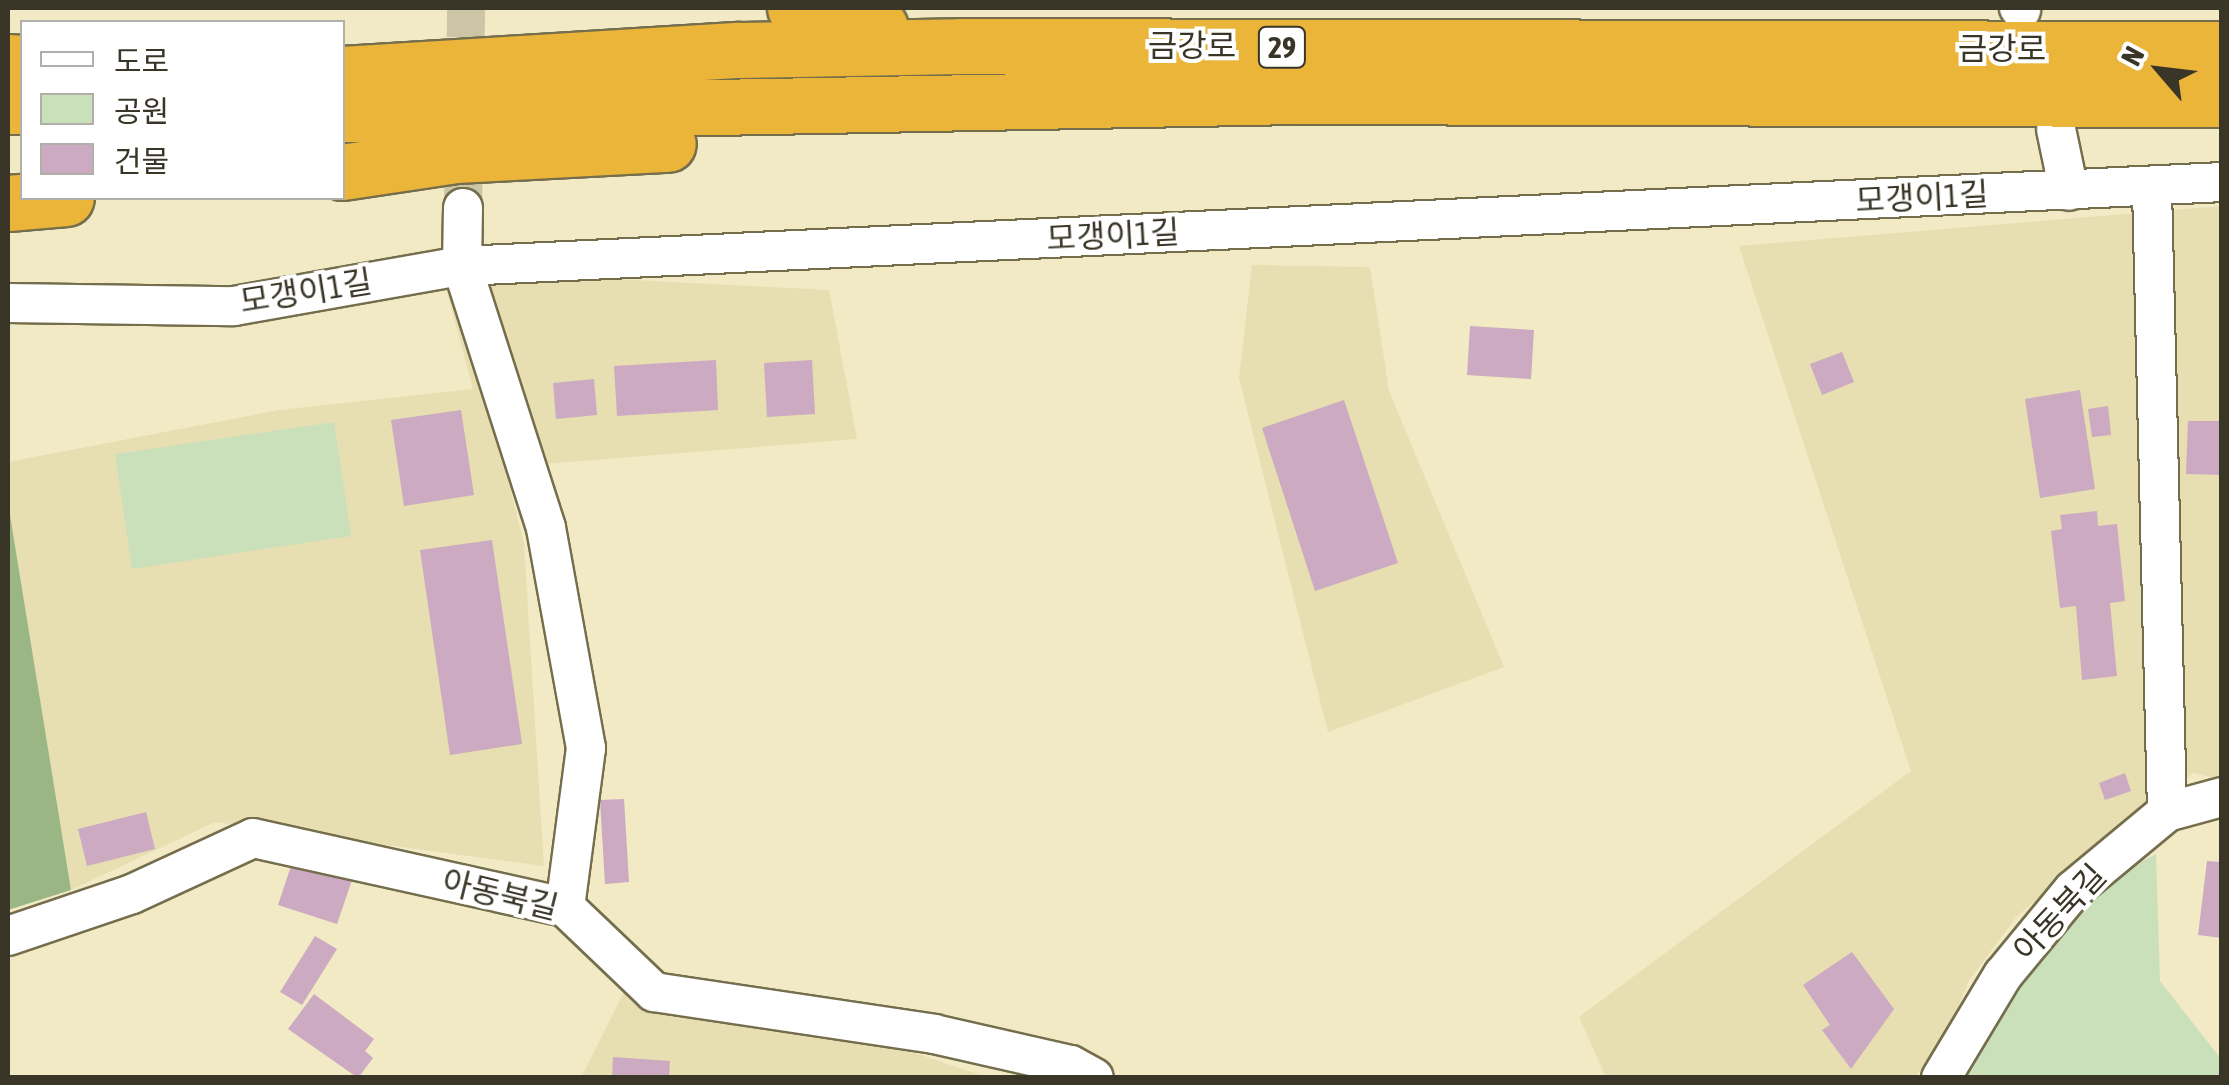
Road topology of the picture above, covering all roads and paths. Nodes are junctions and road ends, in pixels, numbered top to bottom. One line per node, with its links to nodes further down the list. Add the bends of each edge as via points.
1 (795, 8): 2 (highway)
2 (961, 46): 3 (highway, 금강로 / 29); 4 (highway, 금강로 / 29, via 740,50)
3 (2222, 49)
4 (345, 74)
5 (1295, 96): 6 (highway, 금강로 / 29); 7 (highway, 금강로 / 29); 9 (highway, via 1244,114 456,155)
6 (2222, 100)
7 (345, 114)
8 (2056, 130): 12 (street)
9 (345, 172)
10 (2222, 182): 11 (street, 모갱이1길)
11 (2152, 189): 12 (street, 모갱이1길); 19 (street)
12 (2069, 191): 16 (street, 모갱이1길)
13 (43, 200): 14 (highway)
14 (8, 203)
15 (463, 208): 16 (street)
16 (462, 266): 17 (street, 모갱이1길, via 234,306); 20 (street, via 546,528 586,748)
17 (8, 303)
18 (2222, 797): 19 (street, 아동북길)
19 (2167, 812): 23 (street, 아동북길, via 2072,890 2029,939)
20 (565, 907): 21 (street, 아동북길, via 254,838 132,894); 22 (street, 아동북길, via 654,992 934,1034 1071,1066)
21 (8, 936)
22 (1094, 1078)
23 (1941, 1078)

